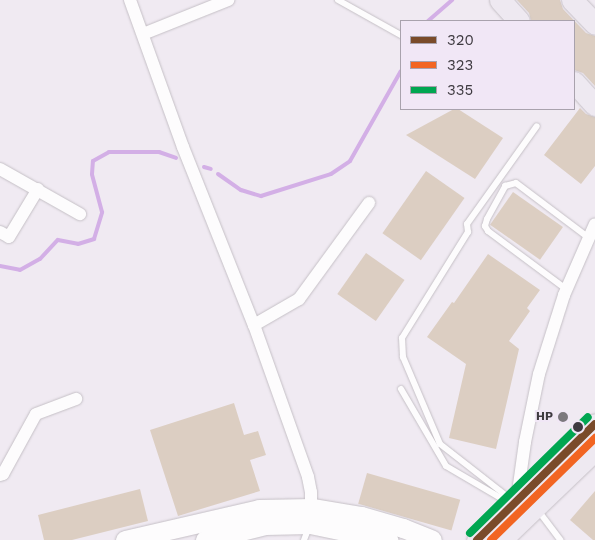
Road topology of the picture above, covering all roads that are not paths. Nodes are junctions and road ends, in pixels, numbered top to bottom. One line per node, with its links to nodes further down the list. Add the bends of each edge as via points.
1 (130, 0): 8 (street)
2 (228, 0): 8 (street)
3 (338, 0): 9 (lane)
4 (500, 0): 6 (main road)
5 (572, 0): 7 (main road)
6 (518, 20)
7 (595, 24)
8 (143, 34): 21 (street, via 183,147)
9 (400, 34)
10 (575, 83): 11 (main road)
11 (595, 105)
12 (538, 126): 27 (lane, via 467,224 468,232 402,338 403,357 440,444)
13 (0, 169): 14 (street)
14 (38, 189): 16 (street); 18 (street, via 9,237)
15 (369, 203): 21 (street, via 299,298)
16 (80, 214)
17 (595, 224): 19 (street)
18 (0, 232)
19 (588, 238): 20 (street); 20 (lane, via 516,183 505,186 487,219 485,226 488,231)
20 (566, 289): 27 (street, via 539,374 525,442)
21 (254, 325): 28 (street, via 308,477)
22 (401, 389): 27 (lane, via 446,466)
23 (76, 399): 26 (street, via 36,414)
24 (595, 424): 27 (main road)
25 (595, 450): 27 (main road)
26 (0, 475)
27 (520, 503): 29 (main road); 34 (main road); 35 (lane)
28 (309, 524): 30 (main road, via 258,509); 31 (main road, via 265,525); 32 (main road); 33 (main road, via 362,516)
29 (503, 539)
30 (125, 540)
31 (205, 540)
32 (388, 540)
33 (432, 540)
34 (476, 540)
35 (560, 540)

